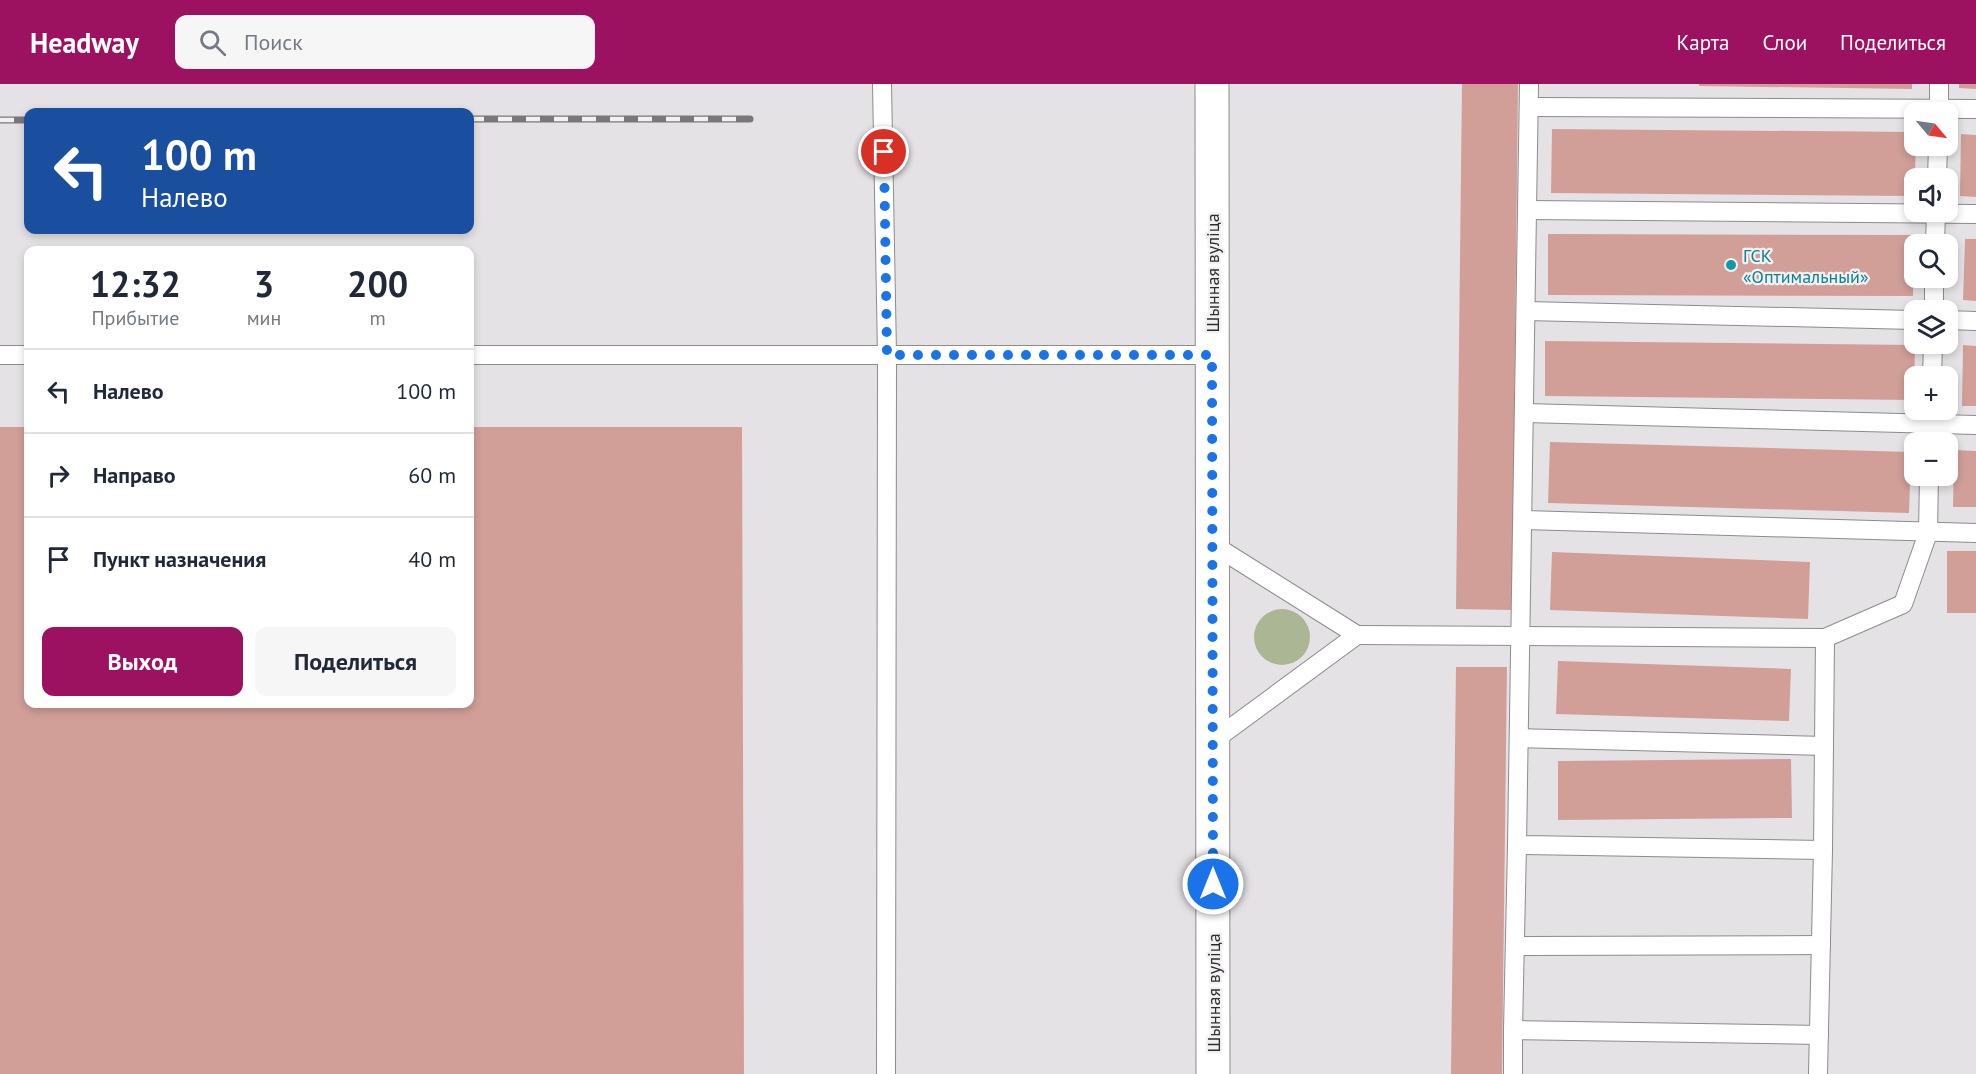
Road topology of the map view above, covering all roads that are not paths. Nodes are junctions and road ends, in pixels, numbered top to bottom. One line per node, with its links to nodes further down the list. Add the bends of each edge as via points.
1 (882, 84): 21 (lane)
2 (1212, 84): 22 (main road, Шынная вуліца)
3 (1529, 84): 6 (lane)
4 (1940, 84): 5 (lane)
5 (1939, 102)
6 (1529, 106): 9 (lane); 10 (lane)
7 (1976, 109): 8 (lane)
8 (1958, 110)
9 (1904, 111)
10 (1527, 210): 11 (lane); 14 (lane)
11 (1904, 212)
12 (1958, 213): 13 (lane)
13 (1976, 214)
14 (1526, 311): 15 (lane); 23 (lane)
15 (1904, 320)
16 (1958, 320): 17 (lane)
17 (1976, 321)
18 (0, 355): 19 (lane)
19 (24, 355)
20 (474, 355): 21 (lane)
21 (887, 355): 22 (lane); 43 (lane)
22 (1212, 355): 30 (main road, Шынная вуліца)
23 (1525, 413): 25 (lane); 27 (lane)
24 (1976, 425): 25 (lane)
25 (1930, 426)
26 (1929, 486): 28 (lane)
27 (1523, 520): 28 (lane); 32 (lane)
28 (1928, 533): 29 (lane); 33 (lane, via 1904,604)
29 (1976, 533)
30 (1212, 543): 31 (lane); 35 (main road, Шынная вуліца)
31 (1357, 635): 32 (lane); 35 (lane)
32 (1522, 635): 33 (lane); 34 (lane)
33 (1825, 638): 36 (lane)
34 (1519, 738): 36 (lane); 37 (lane)
35 (1213, 741): 44 (main road, Шынная вуліца)
36 (1824, 746): 38 (lane)
37 (1517, 845): 38 (lane); 40 (lane)
38 (1823, 850): 39 (lane)
39 (1821, 945): 40 (lane); 42 (lane)
40 (1515, 946): 41 (lane)
41 (1513, 1030): 42 (lane); 45 (lane)
42 (1819, 1035): 46 (lane)
43 (886, 1074)
44 (1213, 1074)
45 (1513, 1074)
46 (1818, 1074)

